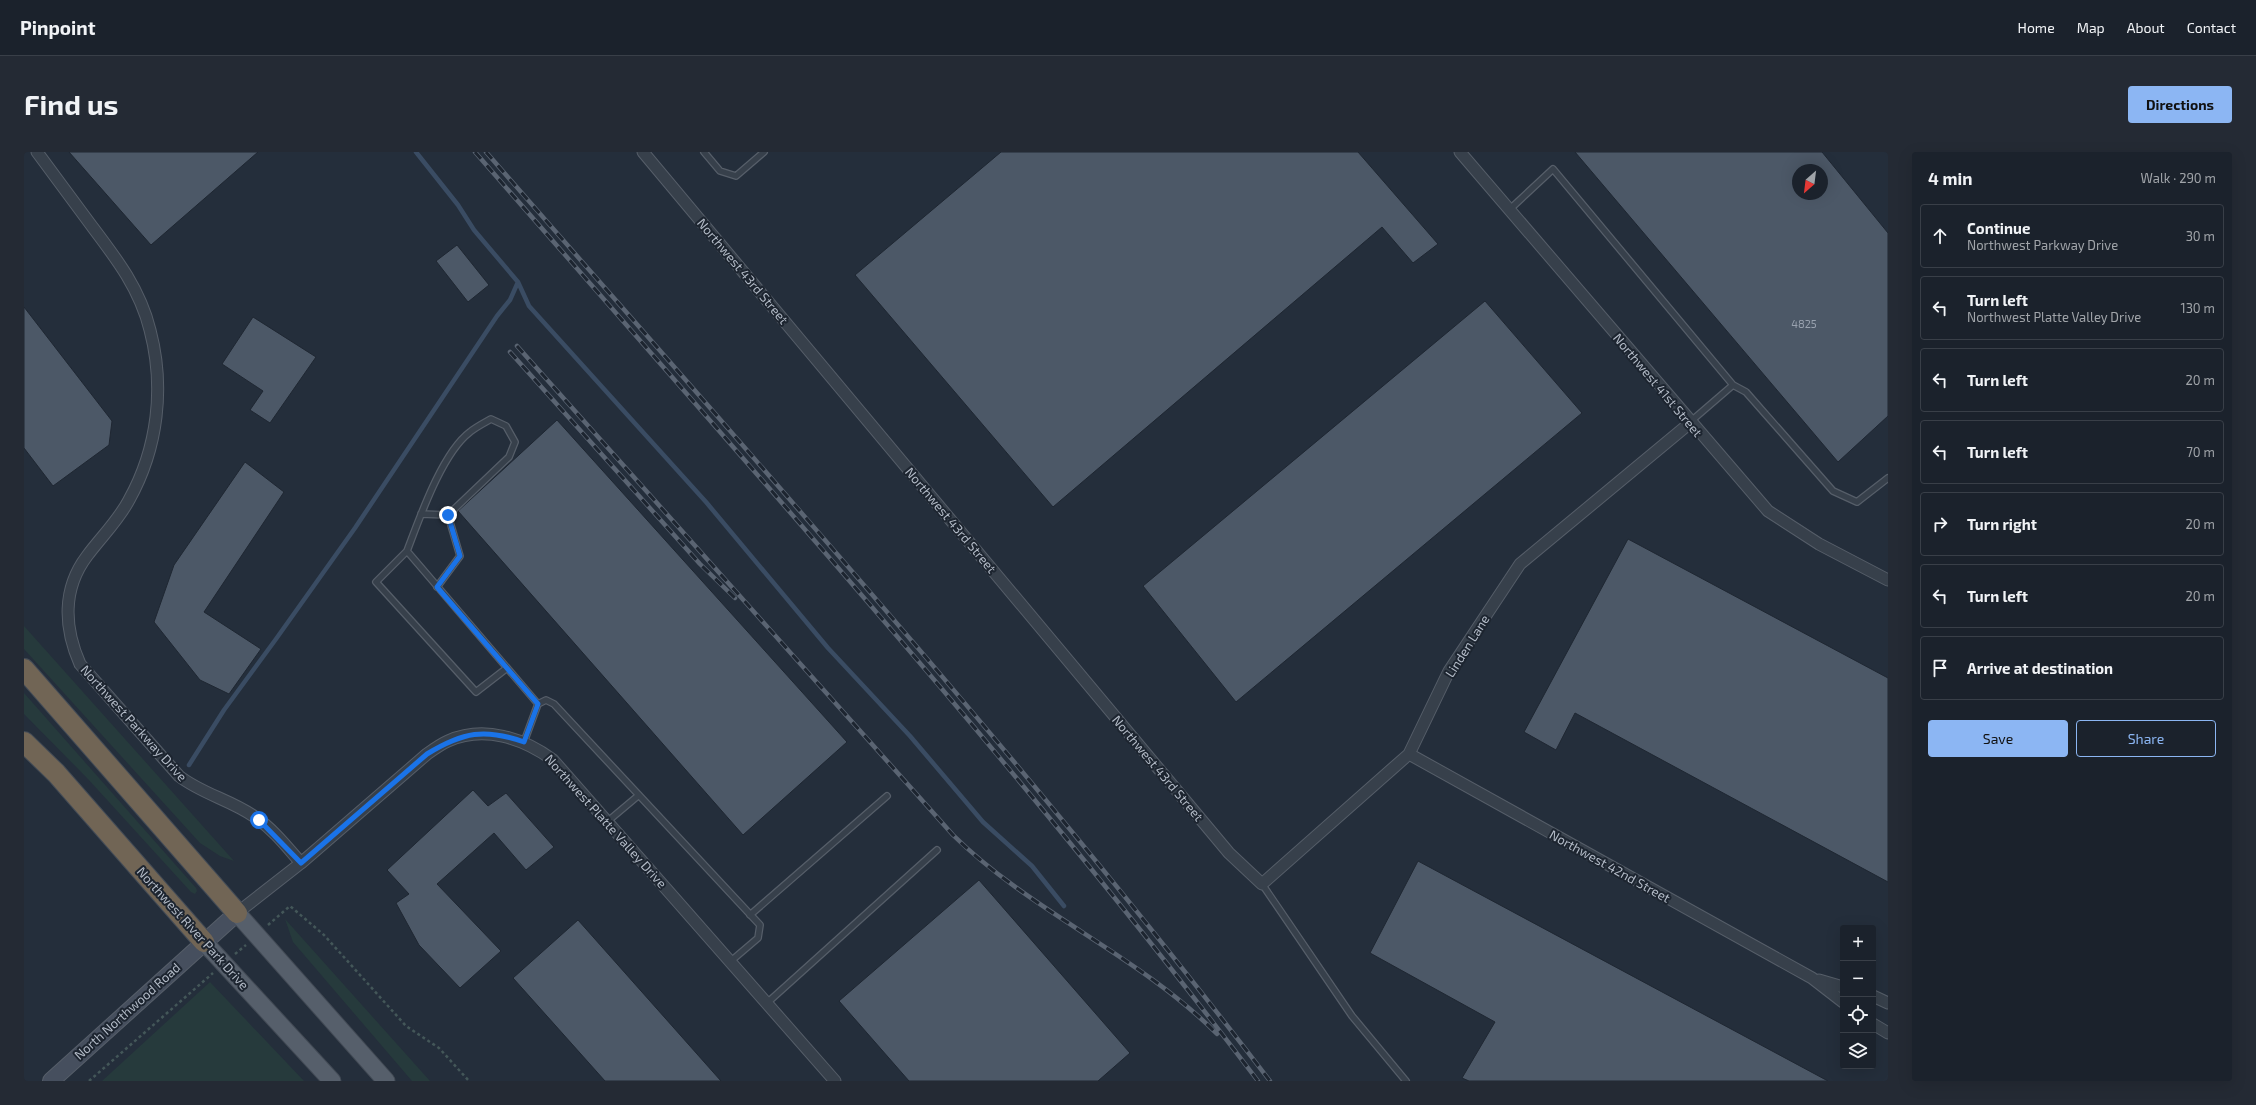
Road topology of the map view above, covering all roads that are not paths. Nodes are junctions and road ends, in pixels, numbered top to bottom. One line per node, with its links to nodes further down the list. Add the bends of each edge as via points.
1 (37, 152): 25 (street, Northwest Parkway Drive, via 125,270 145,314 156,361 157,409 148,456 129,500 76,574 68,604 68,625 72,645 80,664 179,776 191,785 255,817)
2 (704, 152): 3 (lane, via 720,171 736,176)
3 (764, 152)
4 (1460, 152): 6 (street, Northwest 41st Street)
5 (645, 153): 26 (street, Northwest 43rd Street, via 1229,853)
6 (1509, 210): 7 (lane, via 1553,169); 8 (street, Northwest 41st Street)
7 (1733, 385): 8 (lane); 9 (lane, via 1746,392 1833,491 1857,502)
8 (1690, 422): 13 (street, Northwest 41st Street, via 1768,512 1819,544); 20 (street, Linden Lane, via 1520,564 1450,671)
9 (1888, 478)
10 (421, 514): 11 (lane); 11 (lane, via 449,455 469,432 491,419 506,426 515,442 509,457); 12 (lane)
11 (448, 515): 14 (lane, via 460,556)
12 (407, 551): 14 (lane); 15 (lane, via 376,582 476,692)
13 (1888, 580)
14 (437, 587): 15 (lane)
15 (507, 668): 17 (lane)
16 (24, 669): 27 (highway)
17 (538, 704): 19 (lane); 21 (lane, via 546,700 554,704)
18 (24, 742): 29 (highway, Northwest River Park Drive, via 56,773)
19 (524, 742): 23 (street, Northwest Platte Valley Drive, via 553,760); 25 (street, Northwest Platte Valley Drive, via 496,734 472,734 449,741 427,754)
20 (1409, 754): 26 (street, Linden Lane); 31 (street, Northwest 42nd Street)
21 (639, 795): 23 (lane); 28 (lane)
22 (887, 796): 28 (lane)
23 (608, 821): 30 (street, Northwest Platte Valley Drive)
24 (937, 850): 35 (lane)
25 (301, 863): 27 (street, Northwest Platte Valley Drive)
26 (1262, 884): 43 (lane, via 1352,1016)
27 (237, 913): 29 (street, North Northwood Road); 41 (main road)
28 (750, 915): 30 (lane, via 760,925 758,938)
29 (204, 942): 39 (street, North Northwood Road); 40 (main road, Northwest River Park Drive)
30 (730, 961): 35 (street, Northwest Platte Valley Drive)
31 (1812, 978): 32 (street, Northwest 42nd Street); 34 (street, Northwest 42nd Street)
32 (1840, 986)
33 (1875, 997): 36 (street)
34 (1840, 1000)
35 (767, 1003): 42 (street, Northwest Platte Valley Drive)
36 (1888, 1003)
37 (1876, 1026): 38 (street)
38 (1888, 1033)
39 (51, 1081)
40 (332, 1081)
41 (386, 1081)
42 (835, 1081)
43 (1406, 1081)

